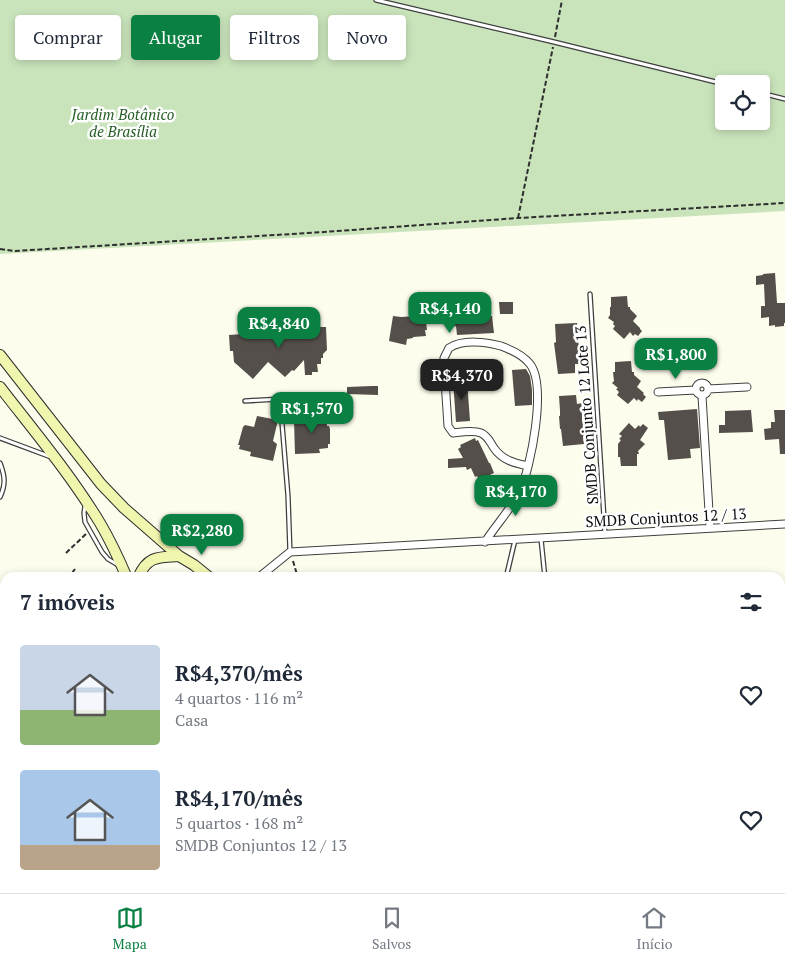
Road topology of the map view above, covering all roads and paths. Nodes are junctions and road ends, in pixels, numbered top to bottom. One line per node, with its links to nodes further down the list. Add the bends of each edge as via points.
1 (376, 0): 3 (lane)
2 (562, 0): 3 (path)
3 (554, 42): 4 (lane); 8 (path)
4 (715, 82)
5 (770, 95): 6 (lane)
6 (785, 99)
7 (785, 203): 8 (path)
8 (518, 218): 9 (path, via 15,251)
9 (0, 249)
10 (590, 294): 33 (lane, SMDB Conjunto 12 Lote 13)
11 (0, 356): 39 (main road, via 101,484)
12 (0, 387): 24 (main road)
13 (747, 387): 14 (street)
14 (708, 389): 15 (street, via 701,383); 17 (street)
15 (696, 390): 16 (street); 17 (street)
16 (658, 392)
17 (702, 396): 31 (street)
18 (307, 397): 19 (lane)
19 (280, 399): 20 (lane); 37 (lane)
20 (245, 401)
21 (0, 438): 22 (lane)
22 (8, 440): 23 (lane); 24 (lane)
23 (0, 442)
24 (56, 459): 42 (main road, via 109,538)
25 (0, 463): 27 (lane)
26 (528, 466): 26 (street, via 538,400 537,381 531,365 510,349 495,345 461,343 449,348 444,358 448,426 453,432 481,434 489,439 503,458); 36 (street, via 518,494)
27 (5, 479): 28 (lane); 29 (lane)
28 (0, 480)
29 (0, 497)
30 (785, 523): 31 (street, SMDB Conjuntos 12 / 13)
31 (710, 528): 33 (street, SMDB Conjuntos 12 / 13)
32 (90, 530): 38 (path)
33 (605, 535): 34 (street, SMDB Conjuntos 12 / 13)
34 (541, 538): 35 (street, SMDB Conjuntos 12 / 13); 48 (lane)
35 (515, 540): 36 (street, SMDB Conjuntos 12 / 13); 47 (lane)
36 (485, 542): 37 (street, SMDB Conjuntos 12 / 13)
37 (290, 552): 45 (street); 46 (path)
38 (66, 553)
39 (179, 556): 43 (main road, via 154,559); 44 (main road)
40 (75, 569): 41 (path)
41 (73, 572)
42 (124, 572)
43 (141, 572)
44 (203, 572)
45 (264, 572)
46 (296, 572)
47 (507, 572)
48 (544, 572)

